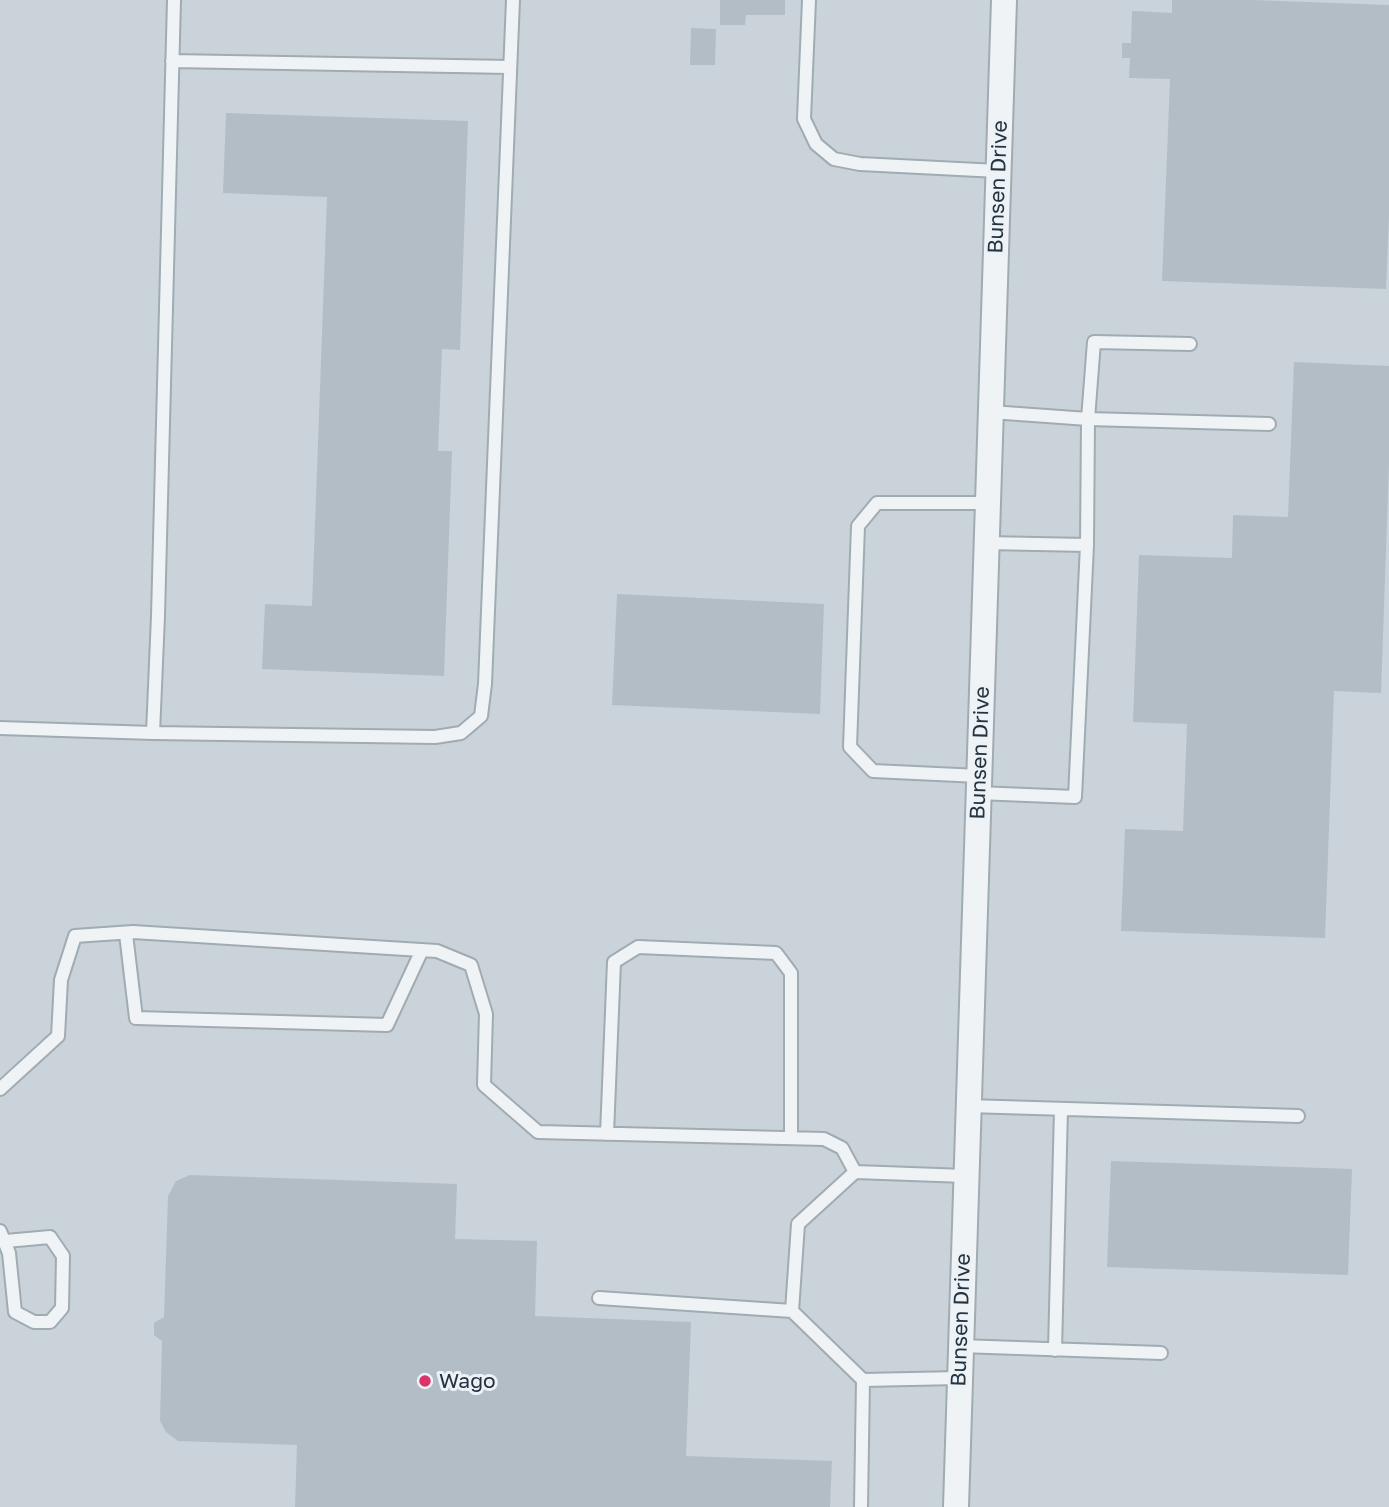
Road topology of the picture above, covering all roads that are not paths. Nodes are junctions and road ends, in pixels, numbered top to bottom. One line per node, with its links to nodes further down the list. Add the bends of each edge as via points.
1 (174, 0): 5 (lane)
2 (513, 0): 6 (lane)
3 (809, 0): 7 (lane, via 804,118 816,144 834,159 860,164)
4 (1004, 0): 7 (street, Bunsen Drive)
5 (173, 61): 6 (lane); 16 (lane)
6 (510, 67): 16 (lane, via 481,716 461,733 435,737)
7 (998, 171): 9 (street, Bunsen Drive)
8 (1189, 344): 10 (lane, via 1094,342)
9 (991, 412): 10 (lane); 12 (street, Bunsen Drive)
10 (1088, 419): 11 (lane); 14 (lane)
11 (1269, 425)
12 (988, 503): 13 (street, Bunsen Drive); 17 (lane, via 877,503 858,526 850,747 873,771)
13 (986, 543): 14 (lane); 17 (street, Bunsen Drive)
14 (1087, 545): 17 (lane, via 1075,797)
15 (0, 728): 16 (lane)
16 (153, 733)
17 (979, 785): 21 (street, Bunsen Drive)
18 (126, 934): 19 (lane); 19 (lane, via 136,1018 387,1025); 20 (lane, via 75,936 61,980 58,1036)
19 (422, 950): 24 (lane, via 471,965 486,1014 484,1085 538,1132)
20 (0, 1088)
21 (968, 1105): 22 (lane); 27 (street, Bunsen Drive)
22 (1061, 1108): 23 (lane); 32 (lane)
23 (1298, 1116)
24 (607, 1134): 25 (lane); 25 (lane, via 614,962 638,947 776,953 792,973)
25 (791, 1138): 26 (lane, via 824,1139 842,1148)
26 (855, 1172): 27 (lane); 30 (lane, via 798,1224)
27 (966, 1176): 31 (street, Bunsen Drive)
28 (3, 1236): 28 (lane, via 15,1312 34,1322 50,1322 62,1308 63,1256 50,1237)
29 (599, 1298): 30 (lane)
30 (792, 1311): 35 (lane)
31 (960, 1346): 32 (lane); 34 (street, Bunsen Drive)
32 (1055, 1350): 33 (lane)
33 (1161, 1353)
34 (959, 1378): 35 (lane); 37 (street, Bunsen Drive)
35 (863, 1380): 36 (lane)
36 (861, 1507)
37 (956, 1507)

